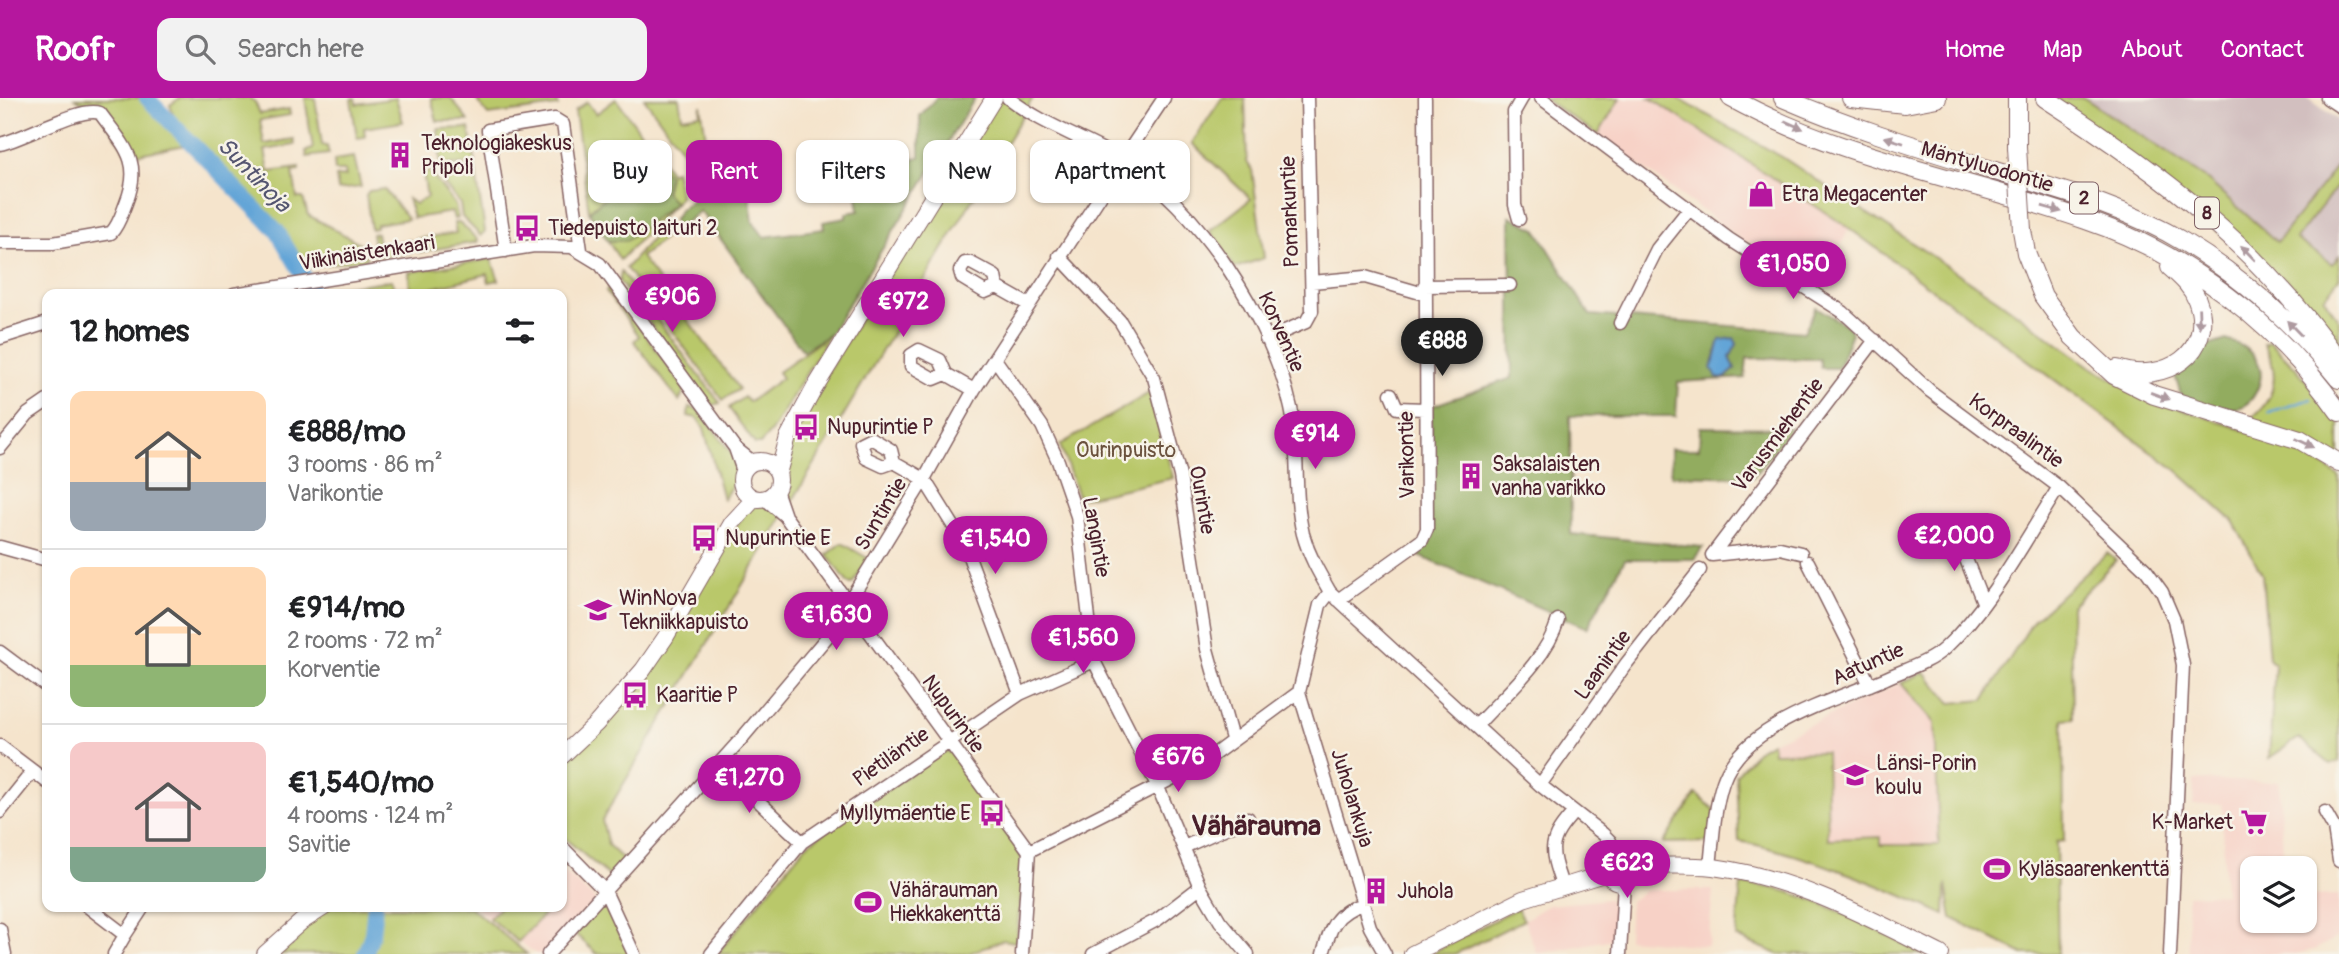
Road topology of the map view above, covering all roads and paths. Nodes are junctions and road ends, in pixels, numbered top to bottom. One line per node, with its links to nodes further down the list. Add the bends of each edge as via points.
1 (994, 98): 49 (main road)
2 (1008, 98): 16 (street, Korventie)
3 (1164, 98): 17 (street)
4 (1307, 98): 28 (street, Pomarkuntie)
5 (1425, 98): 32 (street, Varikontie)
6 (1522, 98): 22 (street, via 1514,111)
7 (1541, 98): 21 (street, Korpraalintie)
8 (1731, 98): 24 (highway, Mäntyluodontie / 2, one-way to 24, via 1862,154 2088,220)
9 (1783, 98): 43 (highway, Mäntyluodontie / 2, one-way to 9, via 2259,295 2193,247 2150,224)
10 (1851, 98): 11 (highway, via 1905,104)
11 (1937, 98)
12 (2017, 98): 41 (highway, bridge, via 2022,230 2032,273 2073,337)
13 (2045, 98): 40 (highway, 8, one-way to 13, via 2270,275 2204,210)
14 (2328, 98): 15 (street)
15 (2339, 106)
16 (1085, 140)
17 (1136, 140)
18 (0, 144): 23 (street, via 95,111 129,156 134,173 111,233 53,243)
19 (1095, 203): 27 (street, Suntintie)
20 (1173, 203): 37 (street, Korventie, via 1227,267)
21 (1689, 209): 34 (street, via 1657,249); 38 (street, Korpraalintie, via 1843,312)
22 (1519, 219)
23 (0, 243)
24 (2146, 246): 41 (highway, one-way to 41, via 2191,290 2200,314 2196,341 2185,359 2156,374 2132,374); 48 (highway, Mäntyluodontie / 2, via 2211,283 2239,305 2297,360)
25 (581, 250): 26 (street, Viikinäistenkaari, via 549,244); 26 (street, via 563,124 555,118 488,130); 53 (street, via 610,277)
26 (506, 251): 31 (street, Viikinäistenkaari)
27 (1059, 256): 33 (street, Suntintie); 73 (street, Ourintie, via 1120,321 1154,378 1180,476 1207,649)
28 (1312, 282): 32 (street, via 1365,277); 37 (street, Pomarkuntie, via 1312,311 1307,322)
29 (1510, 285): 32 (street)
30 (997, 287): 33 (street)
31 (264, 289)
32 (1424, 290): 47 (street, Varikontie)
33 (1029, 305): 39 (street, Suntintie)
34 (1620, 323)
35 (42, 325): 36 (street)
36 (0, 338)
37 (1266, 339): 62 (street, Korventie, via 1290,406 1303,533 1312,563)
38 (1875, 340): 55 (street, Korpraalintie, via 1930,391); 69 (street, Varusmiehentie, via 1712,555 1780,548 1805,557)
39 (995, 359): 44 (street, Suntintie); 67 (street, Langintie, via 1042,426 1077,516)
40 (2339, 362)
41 (2101, 363): 52 (highway, one-way to 52, via 2114,375 2154,395 2300,440)
42 (946, 374): 44 (street)
43 (2339, 379)
44 (974, 390): 54 (street, Suntintie)
45 (1391, 394): 47 (street, via 1398,408)
46 (42, 404): 50 (street)
47 (1425, 409): 62 (street, Varikontie, via 1427,529 1422,540)
48 (2339, 412)
49 (788, 437): 53 (main road); 56 (main road)
50 (0, 448)
51 (894, 462): 54 (street)
52 (2339, 463)
53 (751, 470): 56 (main road); 56 (main road); 57 (main road)
54 (925, 480): 64 (street, Suntintie); 71 (street, via 964,543)
55 (2059, 487): 63 (street, Aatuntie); 119 (street, Korpraalintie, via 2146,570 2162,592 2180,641 2184,691)
56 (768, 491): 57 (main road); 64 (street, Nupurintie)
57 (732, 523): 76 (main road, via 651,659)
58 (1925, 543): 63 (street, via 1956,534)
59 (0, 547): 60 (street)
60 (42, 559)
61 (1700, 570): 81 (street, Laanintie, via 1626,664)
62 (1334, 596): 70 (street, via 1320,606); 72 (street, Korventie)
63 (1983, 602): 69 (street, Aatuntie, via 1945,648)
64 (849, 604): 74 (street, Nupurintie); 77 (street, Suntintie, via 794,678)
65 (1558, 620): 72 (street, via 1543,652)
66 (2, 657): 68 (street)
67 (1094, 661): 71 (street, Pietiläntie); 80 (street, Langintie)
68 (42, 684)
69 (1870, 685): 93 (street, Aatuntie, via 1774,727 1735,758 1720,794)
70 (1299, 692): 73 (street); 99 (street, Juholankuja)
71 (1020, 694): 74 (street, Pietiläntie)
72 (1477, 725): 81 (street, Korventie)
73 (1232, 739): 80 (street, via 1201,764)
74 (949, 740): 86 (street, Pietiläntie); 88 (street, Nupurintie)
75 (0, 746): 78 (street)
76 (567, 751)
77 (719, 764): 86 (street); 98 (street, Suntintie)
78 (33, 771): 79 (street); 82 (street)
79 (42, 778)
80 (1157, 785): 87 (street, Langintie); 88 (street)
81 (1541, 785): 83 (street, Korventie)
82 (0, 812)
83 (1574, 812): 90 (street, Korventie, via 1610,841); 96 (street, via 1552,843)
84 (2325, 812): 91 (street, via 2334,828)
85 (1248, 818): 87 (street)
86 (802, 842): 110 (street, Pietiläntie)
87 (1184, 847): 97 (street, Langintie)
88 (1029, 851): 111 (street)
89 (567, 852): 98 (street)
90 (1615, 856): 92 (main road, via 1627,858); 94 (main road)
91 (2339, 861)
92 (1633, 866): 93 (main road); 95 (main road, via 1631,876)
93 (1710, 867): 118 (main road, via 1773,879 1847,906)
94 (1607, 873): 95 (main road, via 1613,881); 96 (main road)
95 (1623, 882): 117 (street)
96 (1562, 885): 116 (main road, via 1497,910)
97 (1200, 887): 112 (street, via 1157,920); 113 (street, Langintie, via 1220,921)
98 (605, 891): 108 (street, Suntintie); 109 (street)
99 (1363, 904): 114 (street, via 1332,923); 115 (street, Juholankuja)
100 (95, 912): 104 (street)
101 (140, 912): 104 (street)
102 (316, 912): 107 (main road)
103 (0, 929): 105 (street)
104 (125, 935): 106 (street)
105 (5, 954)
106 (114, 954)
107 (265, 954)
108 (548, 954)
109 (634, 954)
110 (711, 954)
111 (1022, 954)
112 (1093, 954)
113 (1248, 954)
114 (1323, 954)
115 (1385, 954)
116 (1412, 954)
117 (1620, 954)
118 (1941, 954)
119 (2170, 954)

